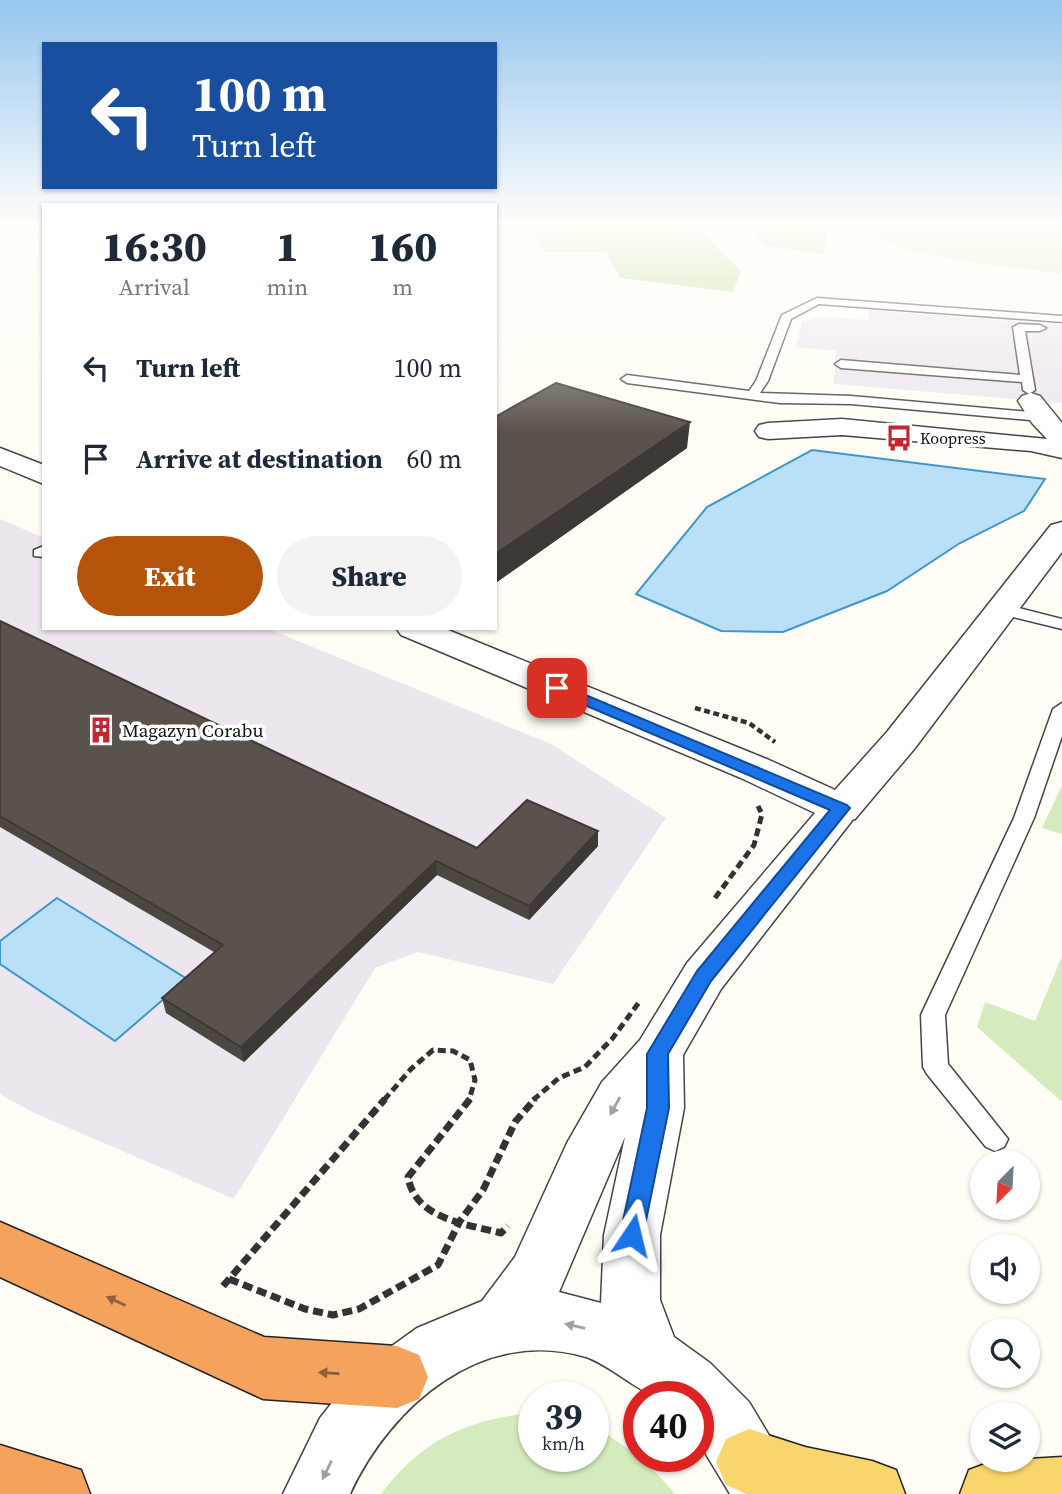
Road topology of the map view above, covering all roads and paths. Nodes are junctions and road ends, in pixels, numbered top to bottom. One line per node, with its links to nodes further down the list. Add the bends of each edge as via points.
1 (1062, 319): 5 (lane, via 817,301 786,317)
2 (1062, 330): 6 (lane, via 1019,327)
3 (841, 364): 6 (lane)
4 (627, 379): 5 (lane)
5 (753, 394): 6 (lane)
6 (1033, 399): 8 (street)
7 (768, 431): 9 (street, via 842,427 1031,443)
8 (1062, 438)
9 (1062, 450)
10 (0, 456): 11 (street)
11 (42, 475)
12 (1062, 531): 13 (street)
13 (995, 619): 14 (lane); 19 (street, via 901,740)
14 (1061, 623)
15 (418, 630): 18 (street)
16 (688, 706): 18 (path, via 767,732 775,748)
17 (1062, 709): 23 (lane, via 1024,818 933,1015 936,1067)
18 (760, 764): 19 (street); 20 (path, via 740,787 762,814 760,831)
19 (841, 808): 22 (street, via 704,976)
20 (712, 902)
21 (643, 997): 24 (path, via 585,1067 559,1079 515,1122 483,1189)
22 (658, 1054): 28 (street, one-way to 28, via 620,1097 586,1160 536,1277); 29 (street, via 658,1108 632,1235 630,1300)
23 (995, 1139)
24 (460, 1221): 26 (path, via 438,1265 359,1309 333,1315 305,1309); 26 (path, via 425,1208 413,1198 408,1177 419,1157 472,1096 476,1074 470,1060 453,1051 433,1051 411,1069)
25 (0, 1248): 30 (highway, one-way to 25, via 263,1368)
26 (229, 1279): 27 (path)
27 (223, 1286)
28 (499, 1327): 29 (street, one-way to 28, via 608,1334 564,1323 533,1320); 30 (street, via 445,1345)
29 (651, 1356): 31 (street, via 724,1424)
30 (397, 1377): 35 (street, one-way to 35, via 362,1412)
31 (758, 1478): 36 (main road, via 805,1480)
32 (0, 1479): 34 (highway)
33 (1062, 1490): 37 (main road)
34 (57, 1494)
35 (316, 1494)
36 (872, 1494)
37 (993, 1494)

